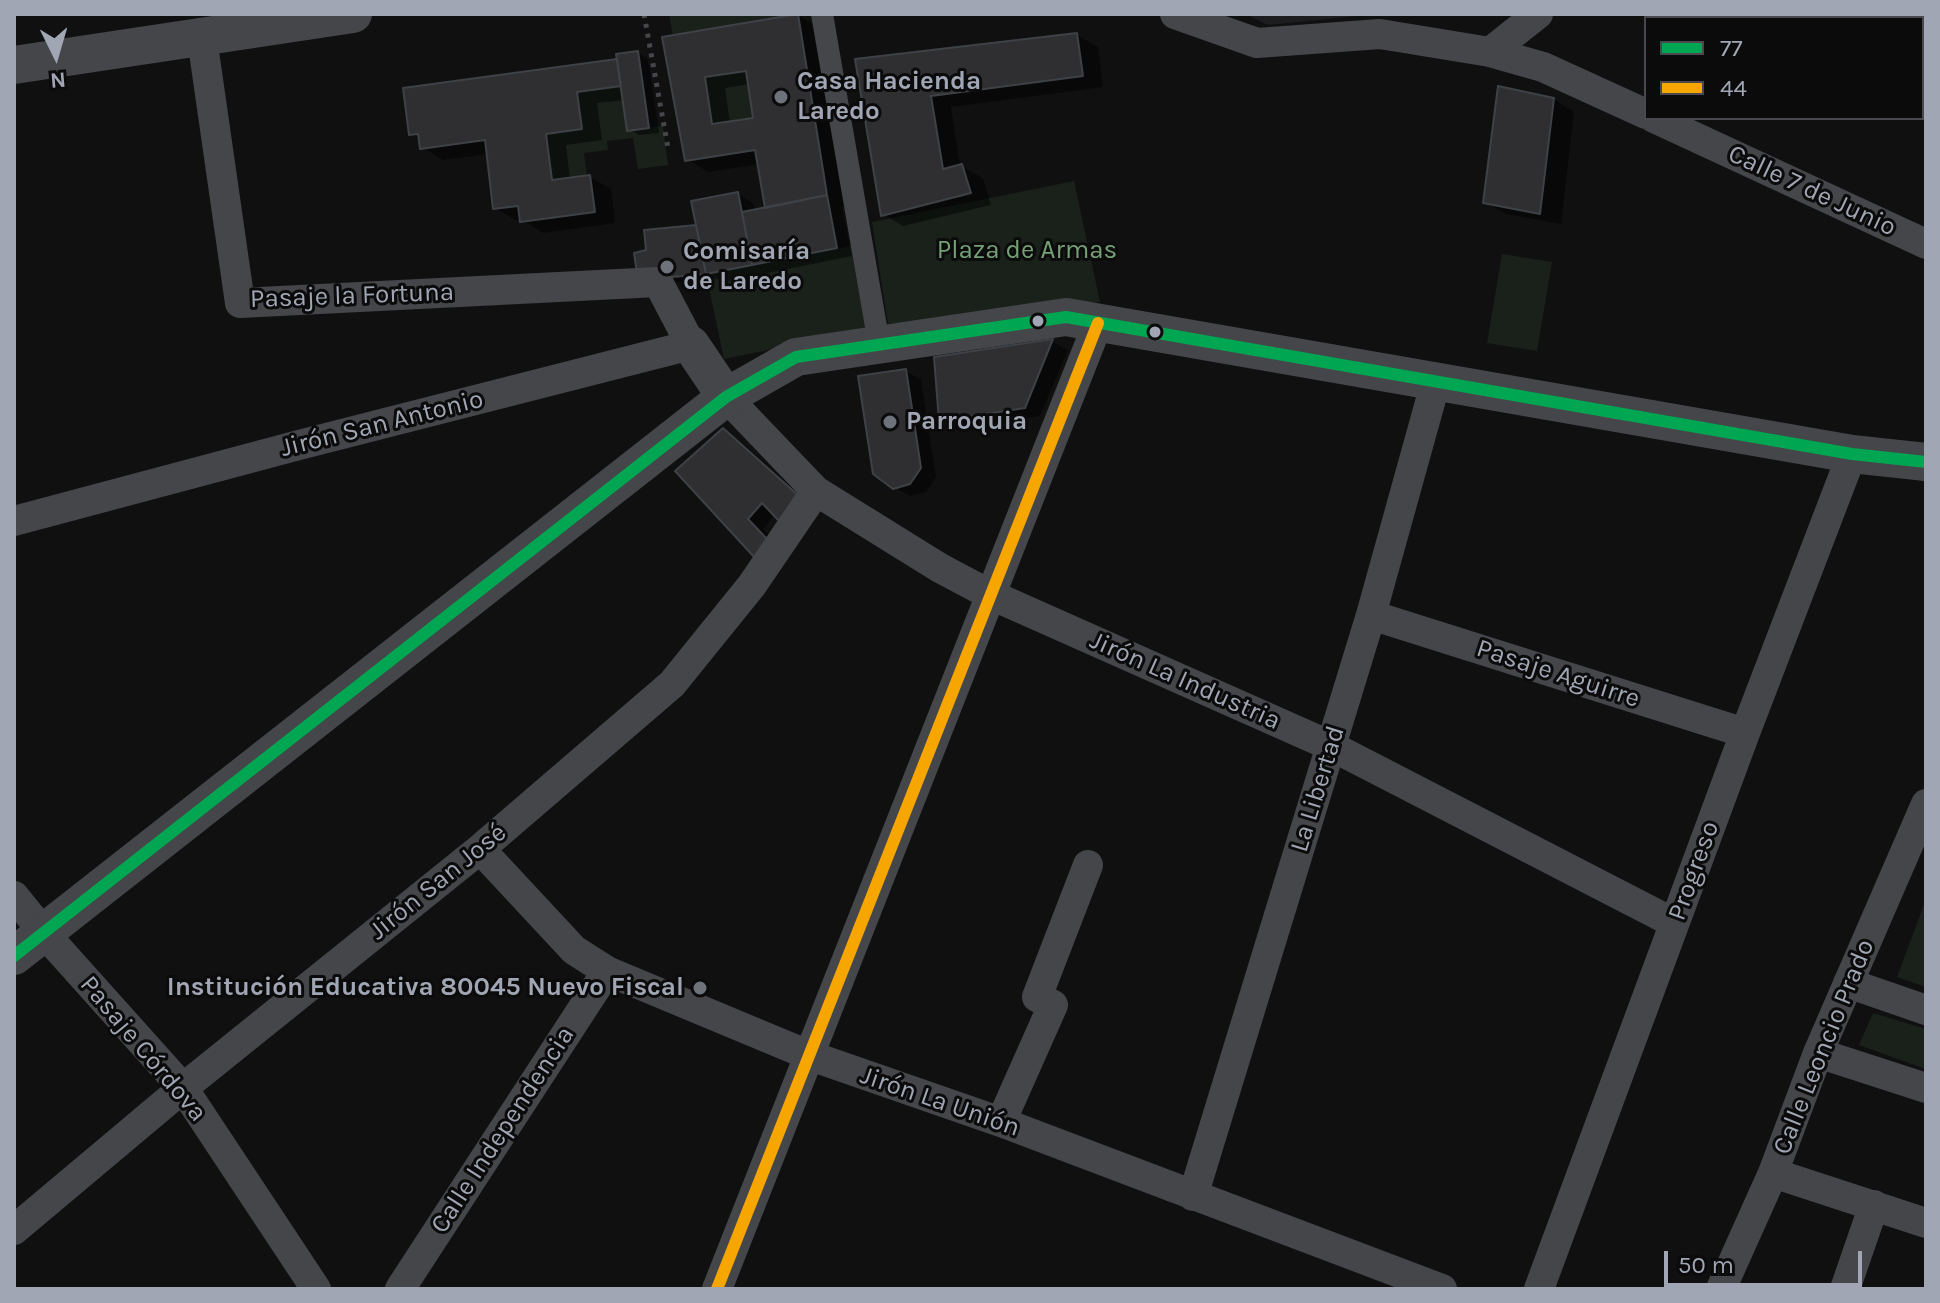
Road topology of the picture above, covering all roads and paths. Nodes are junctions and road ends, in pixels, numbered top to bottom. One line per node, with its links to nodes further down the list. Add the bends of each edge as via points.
1 (353, 14): 6 (street)
2 (644, 14): 11 (path)
3 (822, 14): 14 (street)
4 (1175, 14): 7 (street, via 1257,43 1380,34)
5 (1538, 14): 7 (street)
6 (202, 38): 8 (street); 15 (street, Pasaje la Fortuna, via 240,303 658,282)
7 (1490, 52): 9 (street, via 1543,67)
8 (14, 65)
9 (1644, 113)
10 (1658, 120): 12 (street, Calle 7 de Junio)
11 (668, 148)
12 (1926, 244)
13 (1098, 323): 14 (street, via 1066,317); 16 (street); 22 (street)
14 (879, 344): 17 (street, via 796,357)
15 (691, 345): 17 (street); 21 (street, Jirón San Antonio)
16 (1436, 381): 18 (street); 23 (street, La Libertad)
17 (726, 397): 20 (street, Jirón La Industria); 31 (street)
18 (1852, 454): 19 (street); 24 (street, Progreso)
19 (1926, 462)
20 (816, 491): 22 (street, Jirón La Industria); 27 (street, Jirón San José, via 752,585 672,684)
21 (14, 521)
22 (989, 594): 25 (street, Jirón La Industria); 37 (street)
23 (1371, 615): 24 (street, Pasaje Aguirre); 25 (street, La Libertad)
24 (1745, 733): 30 (street, Progreso)
25 (1331, 746): 30 (street, Jirón La Industria); 42 (street, La Libertad)
26 (1926, 804): 34 (street, Calle Leoncio Prado)
27 (480, 849): 33 (street, Jirón La Unión, via 574,950); 38 (street, Jirón San José)
28 (1088, 865): 40 (street, via 1037,997 1053,1005)
29 (14, 896): 31 (street, Pasaje Córdova)
30 (1674, 923): 50 (street, Progreso)
31 (44, 933): 32 (street); 38 (street, Pasaje Córdova)
32 (14, 956)
33 (607, 971): 37 (street, Jirón La Unión); 47 (street, Calle Independencia)
34 (1848, 983): 35 (street); 36 (street, Calle Leoncio Prado)
35 (1926, 1010)
36 (1818, 1053): 39 (street); 41 (street, Calle Leoncio Prado)
37 (811, 1056): 40 (street, Jirón La Unión); 48 (street)
38 (183, 1088): 45 (street, Jirón San José); 46 (street, Pasaje Córdova)
39 (1926, 1088)
40 (1001, 1122): 42 (street, Jirón La Unión)
41 (1773, 1173): 43 (street); 51 (street, Calle Leoncio Prado)
42 (1193, 1196): 49 (street, Jirón La Unión)
43 (1874, 1205): 44 (street); 52 (street)
44 (1926, 1223)
45 (14, 1230)
46 (316, 1289)
47 (400, 1289)
48 (717, 1289)
49 (1442, 1289)
50 (1539, 1289)
51 (1721, 1289)
52 (1845, 1289)

